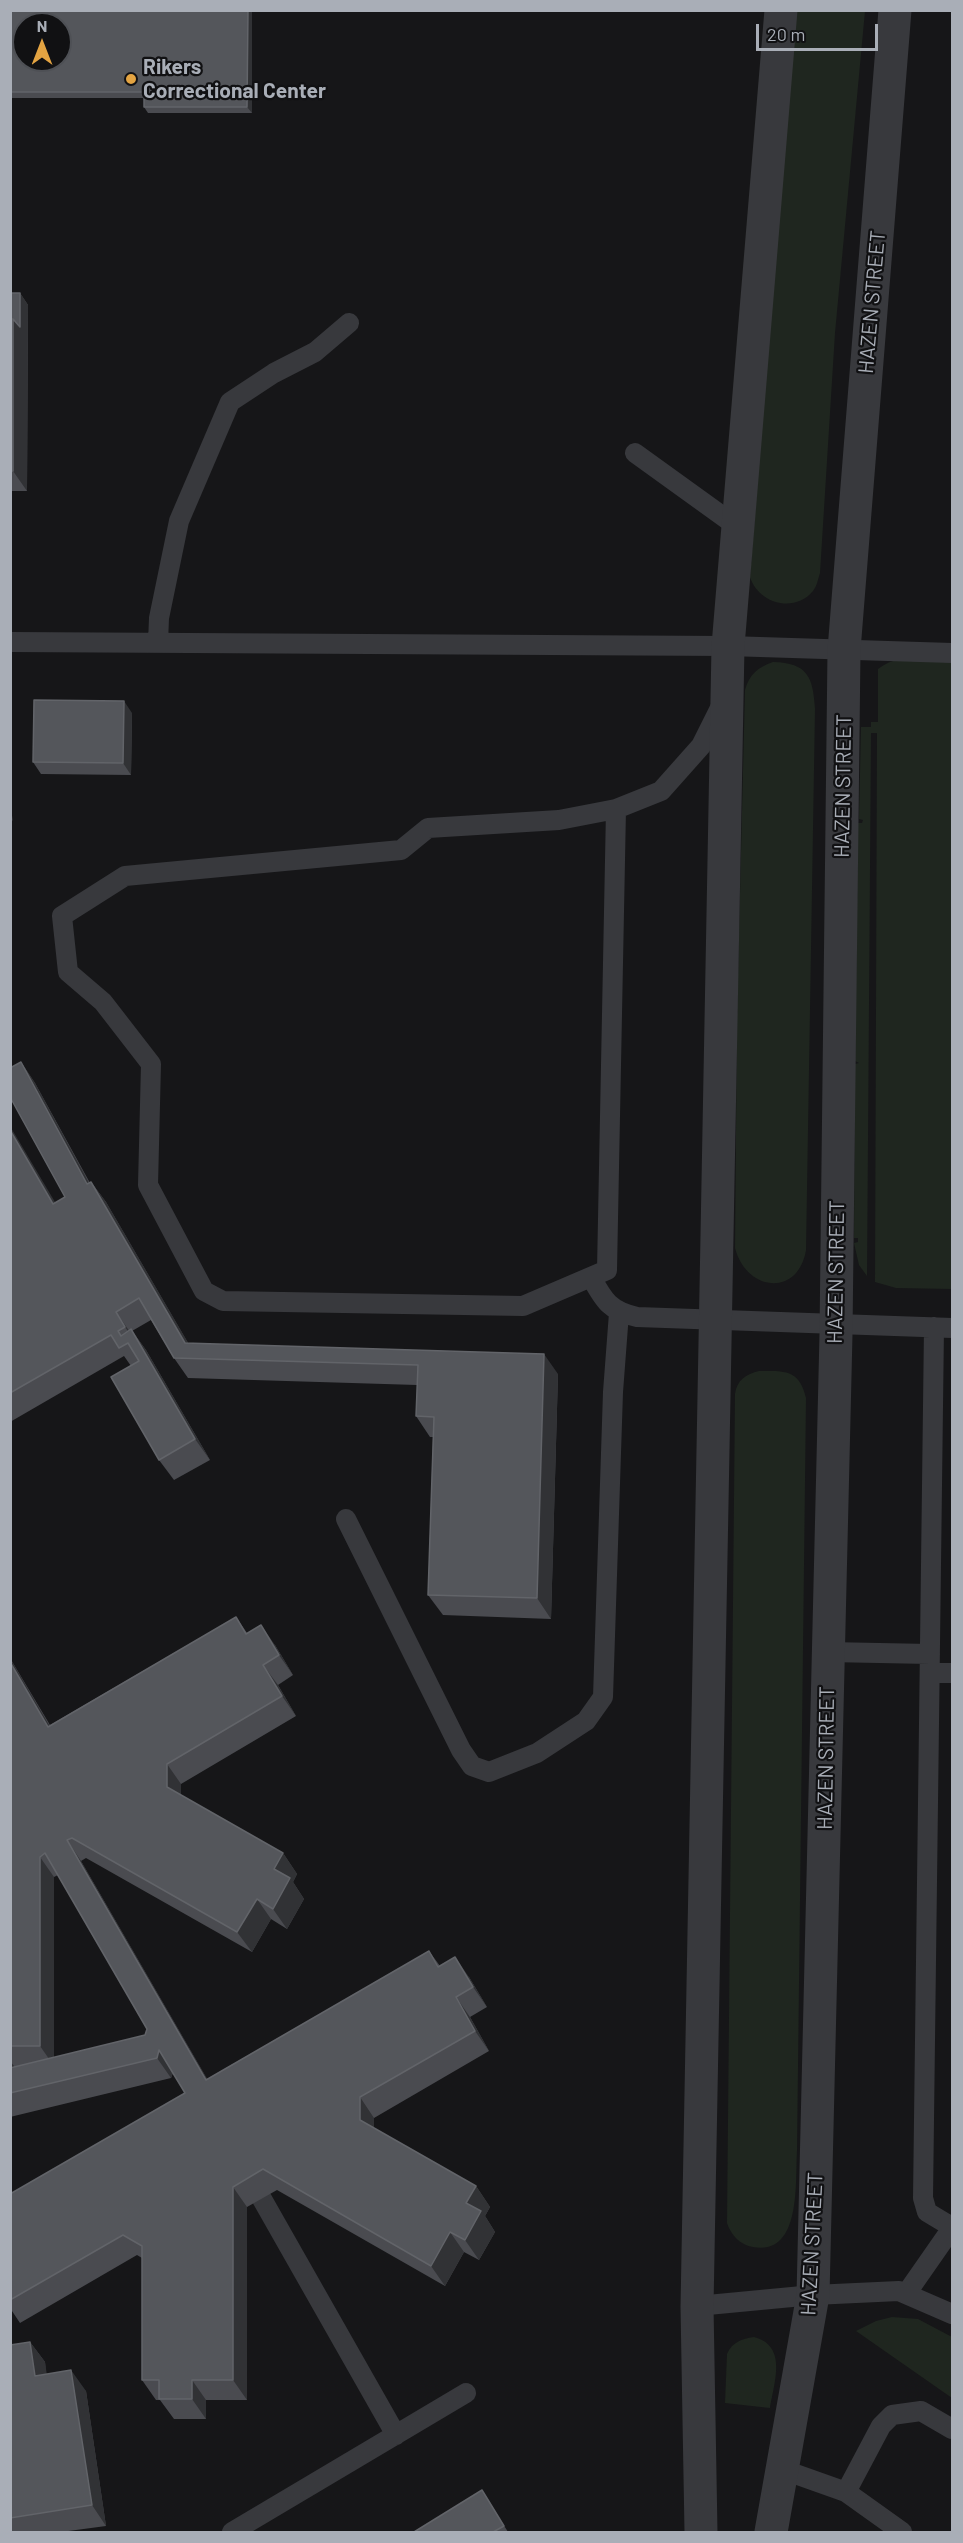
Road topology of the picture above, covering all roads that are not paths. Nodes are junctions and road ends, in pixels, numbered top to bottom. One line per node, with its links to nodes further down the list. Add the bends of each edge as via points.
1 (781, 10): 5 (street)
2 (896, 10): 9 (street, HAZEN STREET)
3 (349, 323): 7 (lane, via 315,352 230,402 179,521 159,618)
4 (635, 453): 5 (lane)
5 (739, 528): 8 (street)
6 (10, 642): 7 (lane)
7 (158, 643): 8 (lane)
8 (728, 646): 9 (lane); 11 (street)
9 (844, 650): 10 (lane); 16 (street, HAZEN STREET)
10 (952, 653)
11 (727, 693): 12 (lane, via 702,746 661,791); 15 (street)
12 (616, 809): 13 (lane, via 607,1270); 13 (lane, via 559,820 428,828 401,850 125,876 63,916 68,972 104,1002 151,1064 148,1185 204,1291 223,1300 523,1306)
13 (591, 1277): 14 (lane, via 604,1300)
14 (620, 1313): 15 (lane); 18 (lane, via 613,1392 603,1697 586,1721 537,1753 489,1772 472,1766)
15 (715, 1320): 16 (lane); 26 (street)
16 (836, 1323): 17 (lane); 19 (street, HAZEN STREET)
17 (943, 1328): 20 (lane)
18 (346, 1519)
19 (828, 1652): 20 (lane); 25 (street, HAZEN STREET)
20 (930, 1663): 21 (lane); 23 (lane, via 923,2198 927,2212)
21 (952, 1672)
22 (262, 2199): 30 (lane)
23 (952, 2227): 24 (lane)
24 (906, 2294): 25 (lane, via 899,2291); 27 (lane)
25 (813, 2295): 26 (lane); 31 (street, HAZEN STREET)
26 (697, 2306): 34 (street)
27 (952, 2314)
28 (466, 2393): 30 (lane)
29 (952, 2429): 32 (lane, via 921,2411 892,2415 881,2426)
30 (396, 2435): 33 (lane)
31 (784, 2470): 32 (lane); 35 (street, HAZEN STREET)
32 (846, 2493): 36 (lane)
33 (232, 2532)
34 (701, 2532)
35 (771, 2532)
36 (902, 2532)

